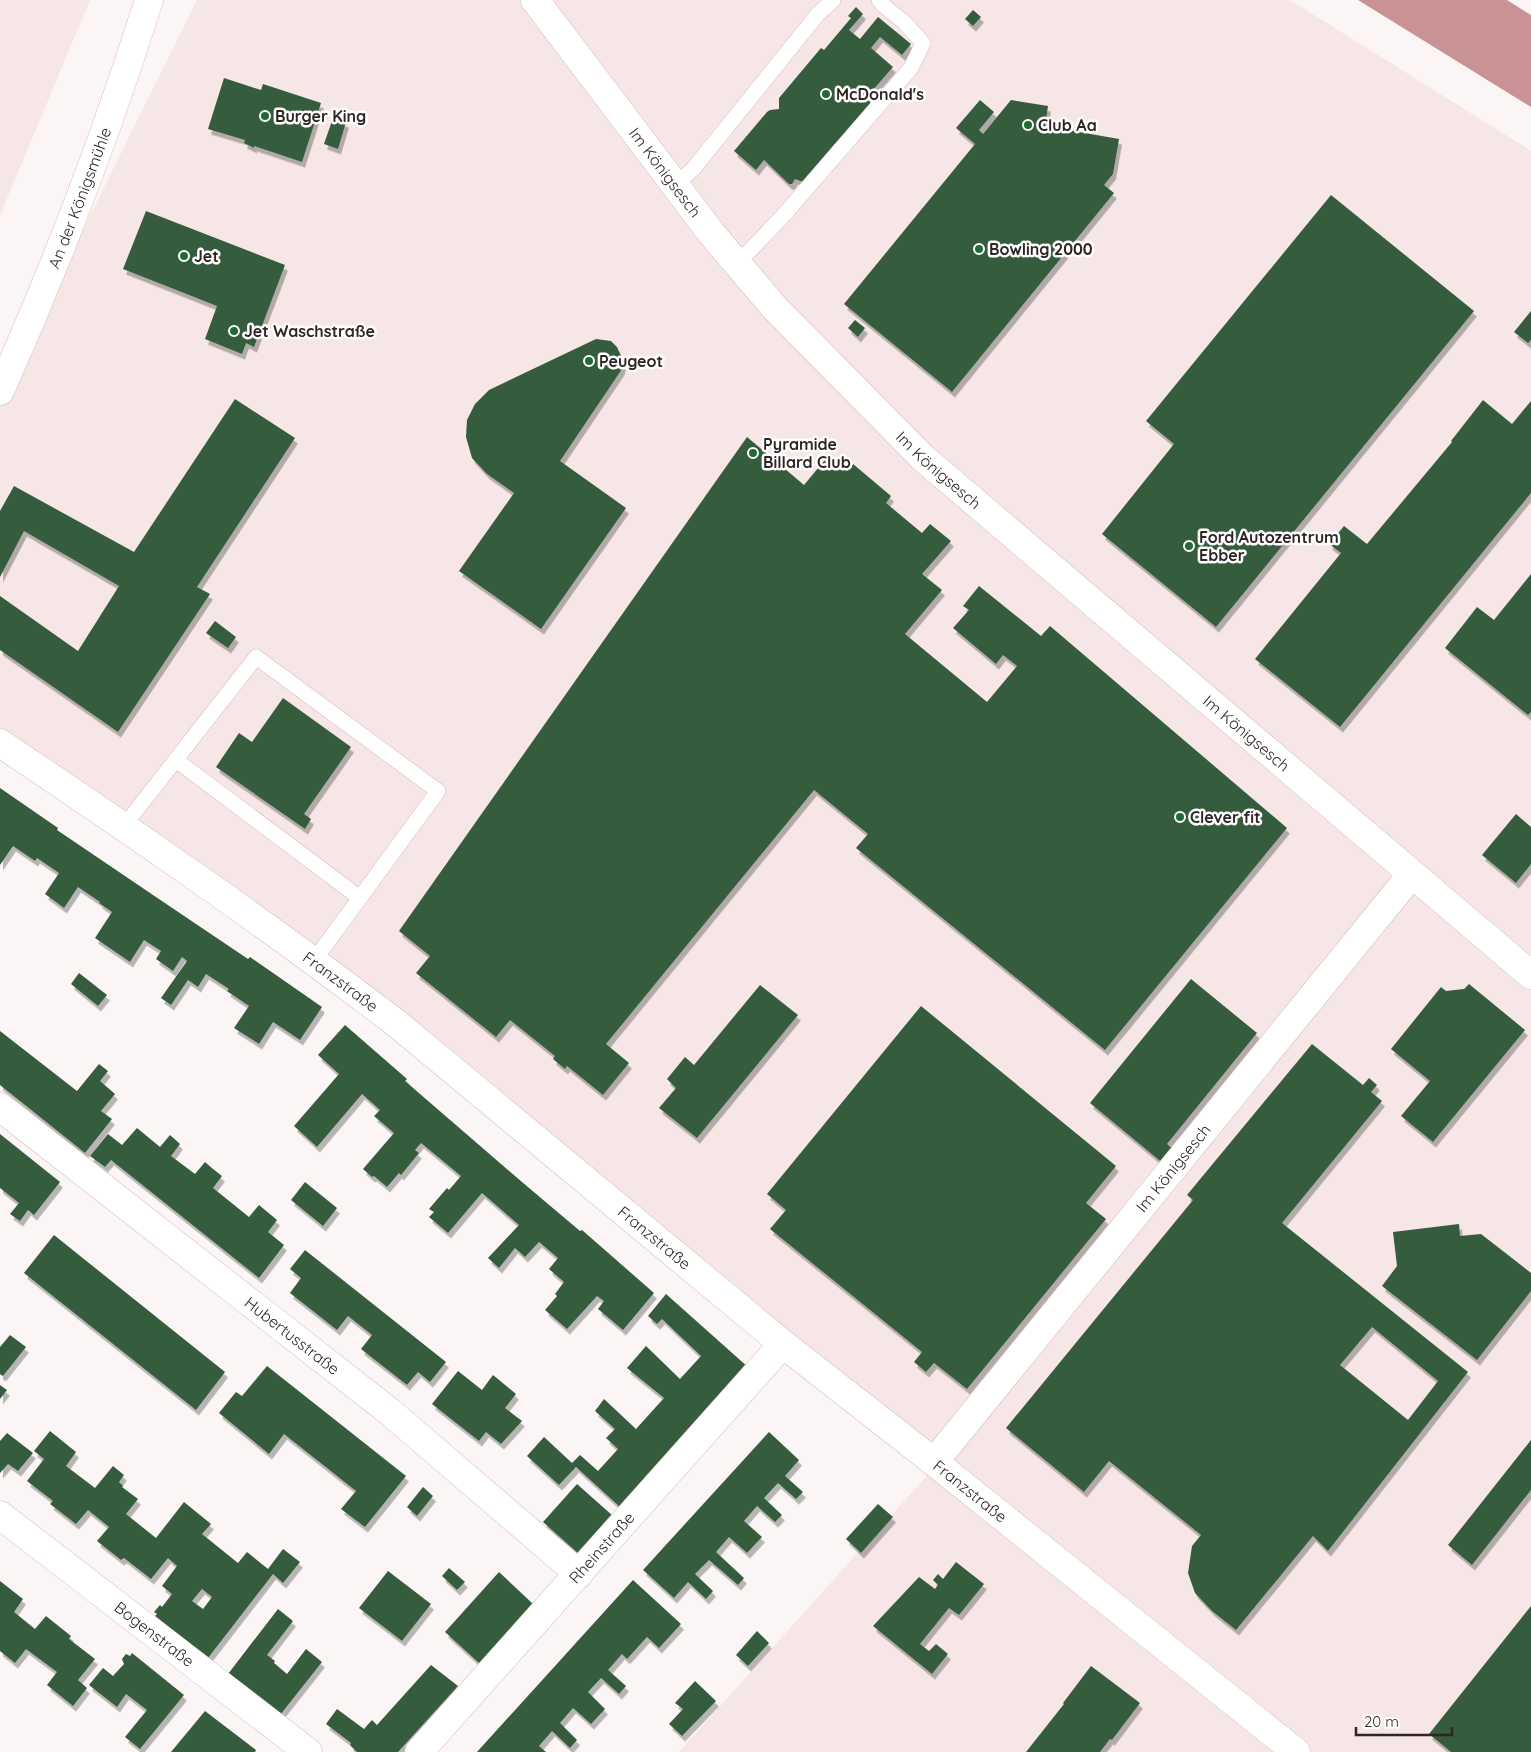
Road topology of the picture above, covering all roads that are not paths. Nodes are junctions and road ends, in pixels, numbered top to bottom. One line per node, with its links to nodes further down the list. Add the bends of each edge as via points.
1 (149, 0): 7 (street, An der Königsmühle, via 122,85 37,307)
2 (535, 0): 5 (street, Im Königsesch)
3 (833, 0): 5 (lane, via 818,14 693,169)
4 (878, 0): 6 (lane, via 923,43 912,68)
5 (675, 185): 6 (street, Im Königsesch)
6 (738, 264): 11 (street, Im Königsesch, via 774,307 923,458)
7 (0, 391)
8 (0, 743): 10 (street, Franzstraße)
9 (176, 760): 10 (lane); 12 (lane); 12 (lane, via 256,657 438,791)
10 (124, 826): 13 (street, Franzstraße)
11 (1412, 874): 14 (street, Im Königsesch); 17 (street, Im Königsesch)
12 (360, 898): 13 (lane)
13 (313, 962): 16 (street, Franzstraße, via 396,1024)
14 (1531, 975)
15 (0, 1107): 19 (street, Hubertusstraße, via 390,1412)
16 (783, 1344): 17 (street, Franzstraße); 19 (street, Rheinstraße)
17 (934, 1462): 22 (street, Franzstraße)
18 (0, 1515): 20 (street, Bogenstraße)
19 (579, 1574): 21 (street, Rheinstraße)
20 (308, 1752)
21 (419, 1752)
22 (1296, 1752)

